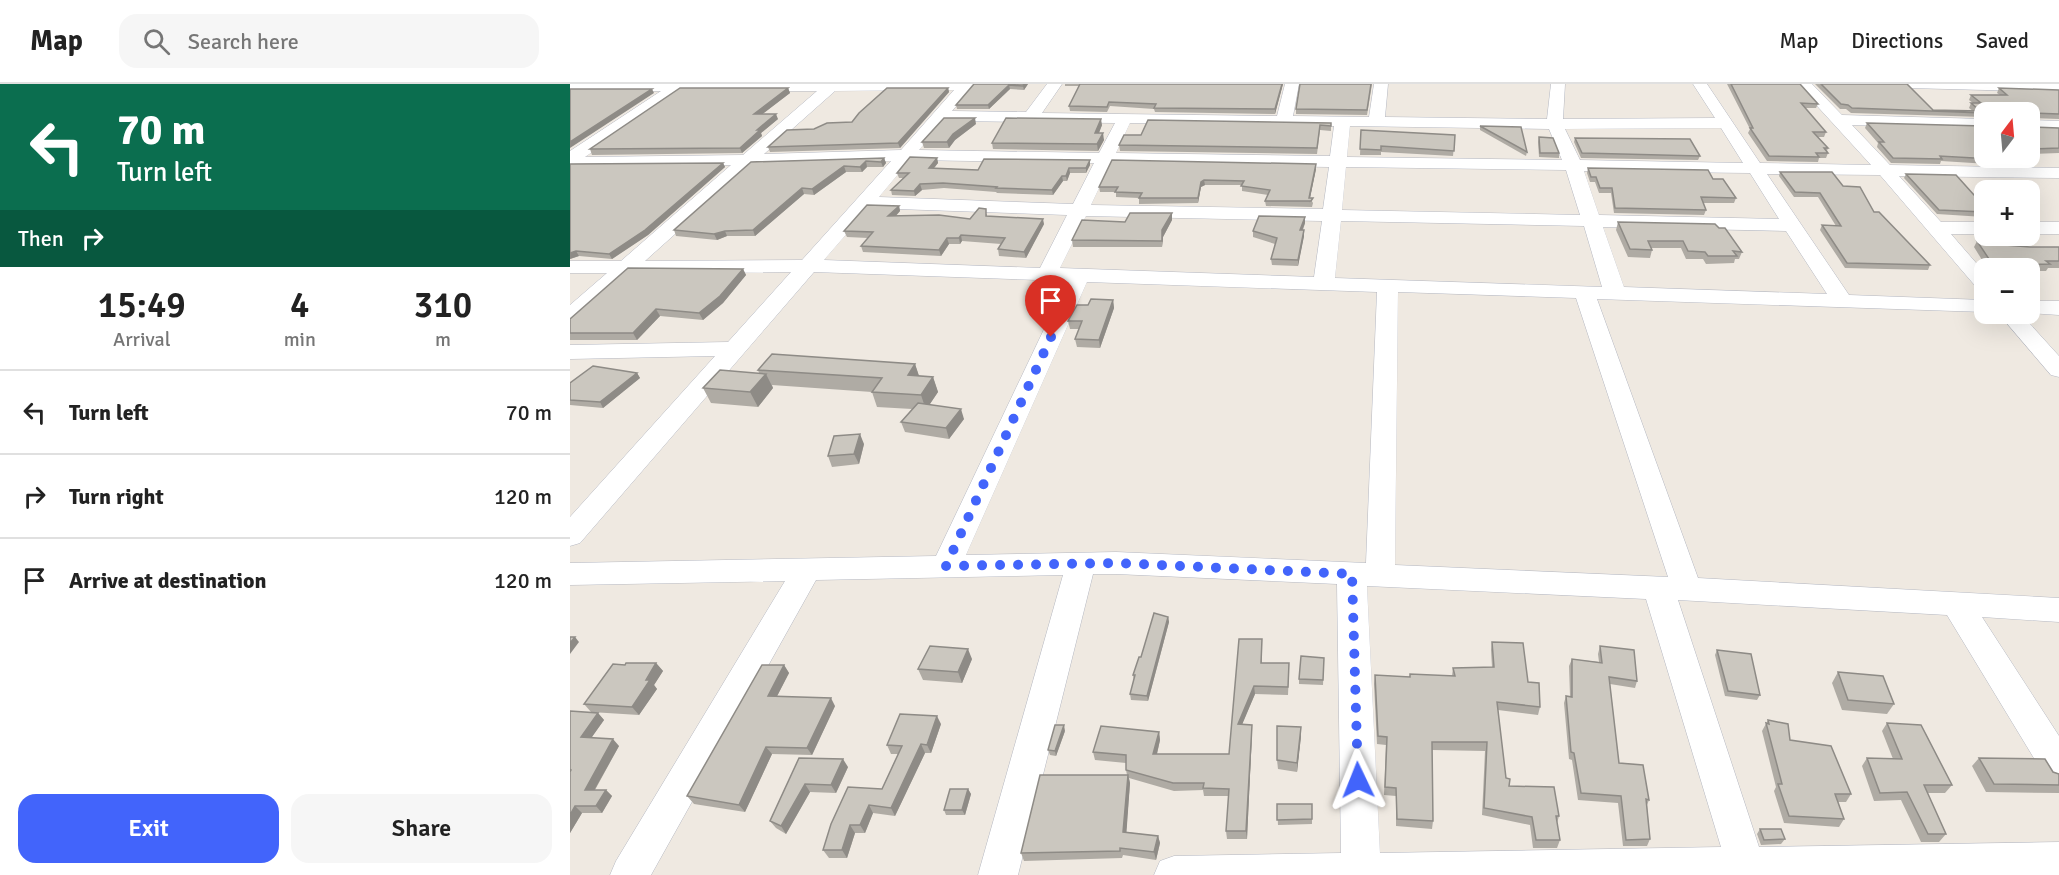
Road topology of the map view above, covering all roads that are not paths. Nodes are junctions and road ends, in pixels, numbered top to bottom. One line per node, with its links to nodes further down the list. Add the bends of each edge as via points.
1 (1055, 84): 17 (street)
2 (1292, 84): 19 (street)
3 (1381, 84): 22 (street)
4 (1558, 84): 25 (street)
5 (1700, 84): 24 (street)
6 (1804, 84): 23 (street)
7 (1909, 84): 8 (street)
8 (1932, 84): 13 (street); 14 (street)
9 (679, 85): 10 (street); 12 (street); 31 (street)
10 (833, 85): 11 (street); 32 (street)
11 (967, 85): 16 (street)
12 (570, 87)
13 (2059, 88)
14 (1948, 98)
15 (1963, 111): 20 (street)
16 (939, 116): 17 (street); 29 (street)
17 (1031, 117): 18 (street)
18 (1125, 118): 19 (street); 30 (street)
19 (1284, 119): 21 (street)
20 (1974, 119)
21 (1343, 120): 22 (street); 33 (street)
22 (1377, 120): 25 (street)
23 (1838, 120): 26 (street); 37 (street)
24 (1726, 123): 25 (street); 35 (street)
25 (1555, 124): 34 (street)
26 (1974, 125)
27 (2040, 125): 28 (street)
28 (2059, 126)
29 (905, 155): 30 (street); 32 (street); 41 (street)
30 (1106, 158): 33 (street); 42 (street)
31 (570, 160): 32 (street)
32 (747, 160): 50 (street)
33 (1337, 162): 34 (street); 43 (street)
34 (1573, 165): 35 (street); 44 (street)
35 (1757, 168): 37 (street); 45 (street)
36 (2033, 168): 38 (street)
37 (1885, 170): 38 (street); 46 (street)
38 (2038, 172): 39 (street); 40 (street)
39 (2059, 173)
40 (2059, 190)
41 (864, 202): 42 (street); 51 (street)
42 (1080, 210): 43 (street); 54 (street)
43 (1332, 214): 44 (street); 56 (street)
44 (1591, 221): 45 (street); 59 (street)
45 (1794, 225): 60 (street)
46 (1935, 228): 47 (street); 53 (street)
47 (1974, 228)
48 (2040, 228): 49 (street)
49 (2059, 228)
50 (626, 266): 51 (street); 52 (street); 64 (street)
51 (808, 266): 54 (street); 66 (street)
52 (570, 267)
53 (1974, 273)
54 (1047, 274): 55 (street)
55 (1080, 275): 56 (street); 71 (street)
56 (1324, 283): 57 (street)
57 (1388, 285): 58 (street); 74 (street)
58 (1584, 292): 59 (street); 75 (street)
59 (1615, 293): 60 (street)
60 (1842, 301): 61 (street)
61 (1974, 306)
62 (2040, 307): 63 (street)
63 (2059, 308)
64 (570, 316)
65 (2019, 324): 68 (street)
66 (734, 350): 67 (street); 69 (street)
67 (570, 352)
68 (2059, 370)
69 (570, 536)
70 (1081, 564): 71 (street); 74 (street); 83 (street)
71 (946, 566): 72 (street)
72 (807, 569): 73 (street); 82 (street)
73 (570, 574)
74 (1366, 575): 75 (street); 81 (street)
75 (1673, 590): 76 (street); 80 (street)
76 (1957, 605): 77 (street); 78 (street)
77 (2059, 610)
78 (2059, 767)
79 (2059, 861): 80 (street)
80 (1747, 870): 81 (street)
81 (1361, 873): 84 (street)
82 (630, 875)
83 (998, 875)
84 (1174, 875)

